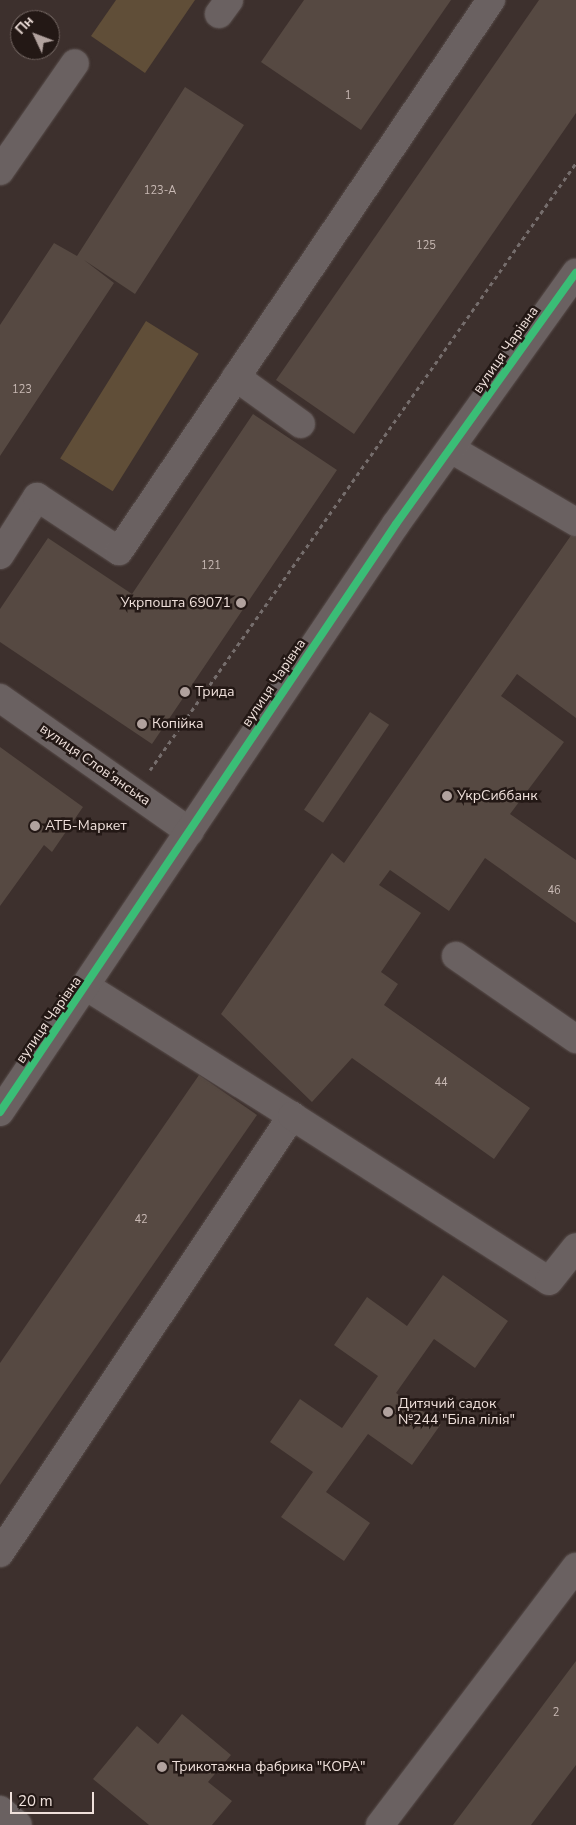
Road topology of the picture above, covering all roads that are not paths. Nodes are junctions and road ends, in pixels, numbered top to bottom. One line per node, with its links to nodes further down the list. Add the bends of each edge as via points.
1 (491, 0): 5 (street)
2 (75, 63): 3 (street)
3 (0, 171)
4 (576, 273): 7 (street, вулиця Чарівна)
5 (236, 377): 6 (street); 9 (street, via 119,551 37,497)
6 (301, 424)
7 (451, 449): 8 (street); 11 (street, вулиця Чарівна, via 396,524)
8 (576, 522)
9 (0, 555)
10 (1, 701): 11 (street, вулиця Слов’янська)
11 (190, 832): 13 (street, вулиця Чарівна)
12 (456, 956): 14 (street)
13 (87, 987): 15 (street, вулиця Чарівна); 16 (street)
14 (576, 1039)
15 (0, 1112)
16 (292, 1116): 17 (street, via 549,1281); 18 (street)
17 (576, 1247)
18 (0, 1553)
19 (576, 1567): 22 (street)
20 (0, 1810): 21 (street)
21 (18, 1825)
22 (380, 1825)

